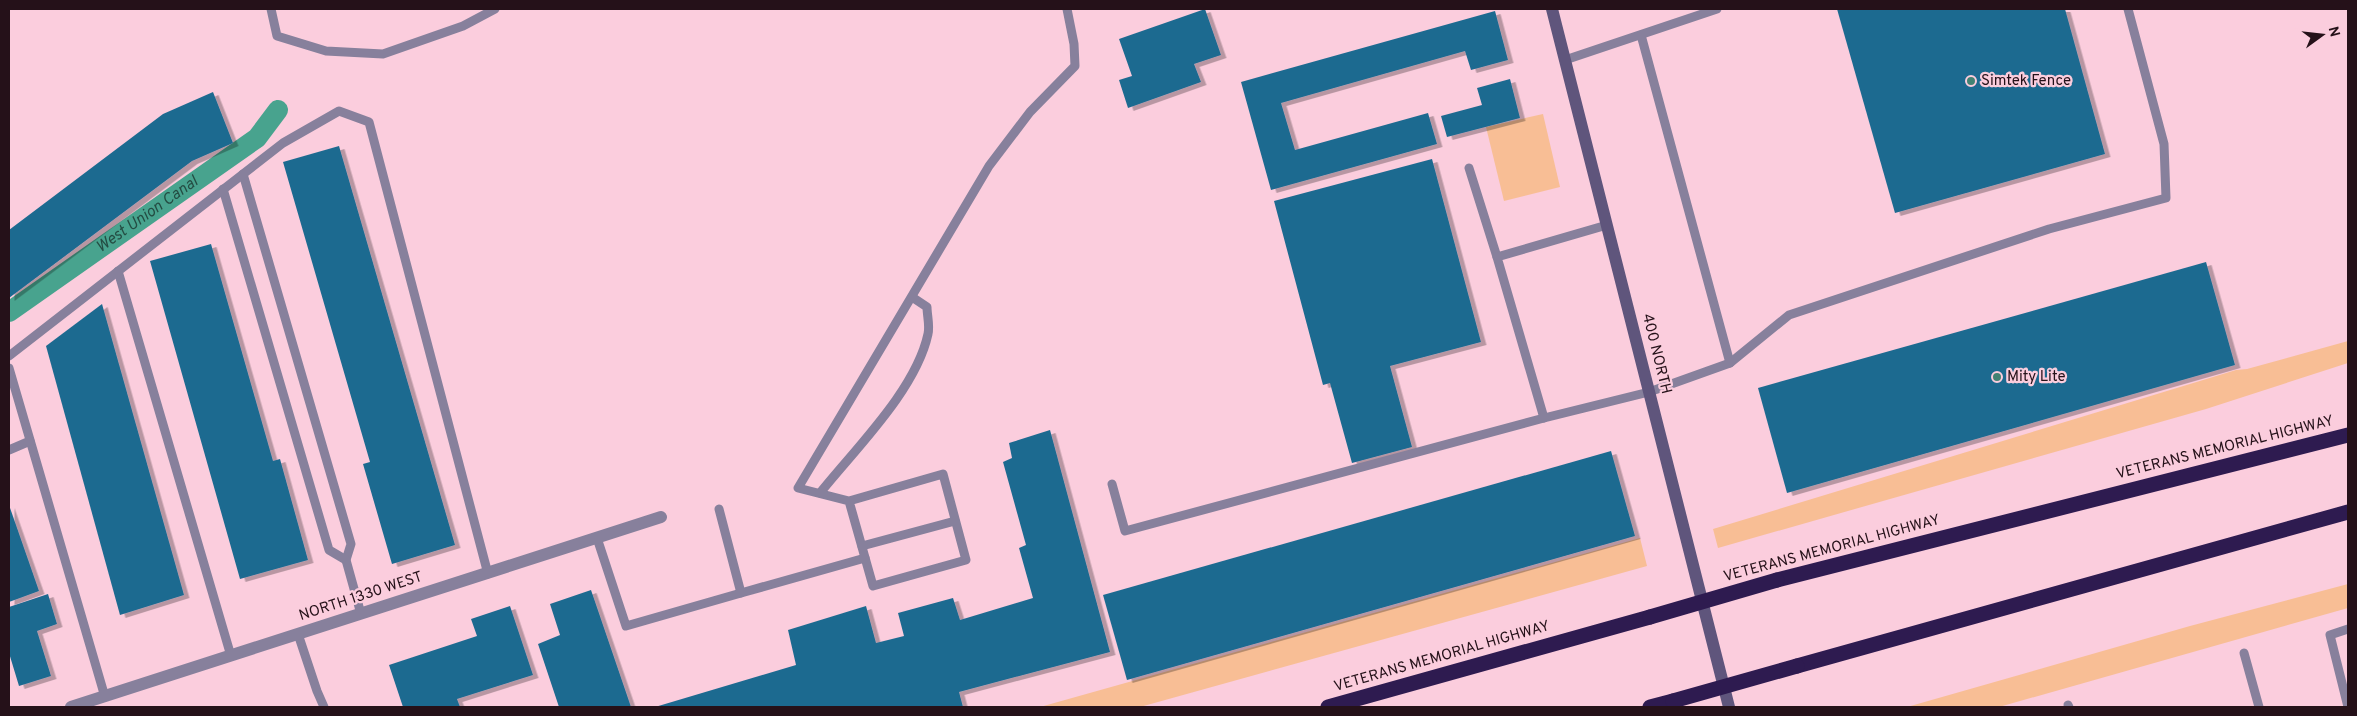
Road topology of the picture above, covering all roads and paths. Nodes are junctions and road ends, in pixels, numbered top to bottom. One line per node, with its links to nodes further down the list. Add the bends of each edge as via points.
1 (271, 9): 2 (lane, via 277,36 326,52 383,54 463,26)
2 (495, 9)
3 (1067, 9): 15 (lane, via 1075,66 1030,112 989,166)
4 (1552, 9): 8 (main road, 400 NORTH)
5 (1717, 9): 7 (lane)
6 (2128, 9): 17 (lane, via 2164,144 2166,198 2049,229 1789,316)
7 (1641, 35): 8 (lane); 17 (lane)
8 (1564, 60): 12 (main road, 400 NORTH)
9 (1469, 168): 13 (lane)
10 (243, 174): 11 (lane); 34 (lane, via 351,544); 35 (lane, via 283,143 339,111 369,122)
11 (224, 189): 14 (lane); 34 (lane, via 329,550)
12 (1607, 225): 13 (lane); 19 (main road, 400 NORTH)
13 (1496, 257): 20 (lane)
14 (118, 271): 16 (lane); 41 (lane)
15 (912, 296): 25 (lane, via 927,307 928,333 914,373 880,421); 25 (lane, via 798,488)
16 (9, 356)
17 (1730, 363): 19 (lane)
18 (9, 368): 22 (lane)
19 (1649, 392): 20 (lane); 47 (main road, 400 NORTH)
20 (1544, 418): 24 (lane, via 1124,530)
21 (2348, 435): 45 (highway, VETERANS MEMORIAL HIGHWAY, bridge, via 1777,580)
22 (30, 441): 23 (lane); 42 (lane)
23 (9, 450)
24 (1112, 484)
25 (820, 493): 26 (lane)
26 (849, 501): 30 (lane, via 943,474); 32 (lane)
27 (719, 508): 36 (lane)
28 (2348, 512): 46 (highway, bridge)
29 (662, 517): 31 (street, NORTH 1330 WEST)
30 (955, 521): 32 (lane); 33 (lane, via 966,560 872,586)
31 (597, 538): 35 (street, NORTH 1330 WEST); 36 (lane, via 626,626)
32 (862, 546): 33 (lane)
33 (865, 558): 36 (lane)
34 (346, 560): 37 (lane)
35 (488, 574): 37 (street, NORTH 1330 WEST)
36 (741, 593)
37 (361, 614): 39 (street, NORTH 1330 WEST)
38 (2348, 629): 49 (lane, via 2330,635)
39 (298, 634): 41 (street, NORTH 1330 WEST); 44 (lane)
40 (2244, 653): 48 (lane)
41 (231, 656): 42 (street, NORTH 1330 WEST)
42 (105, 696): 43 (street, NORTH 1330 WEST)
43 (72, 707)
44 (324, 707)
45 (1328, 707)
46 (1650, 707)
47 (1729, 707)
48 (2259, 707)
49 (2348, 707)

